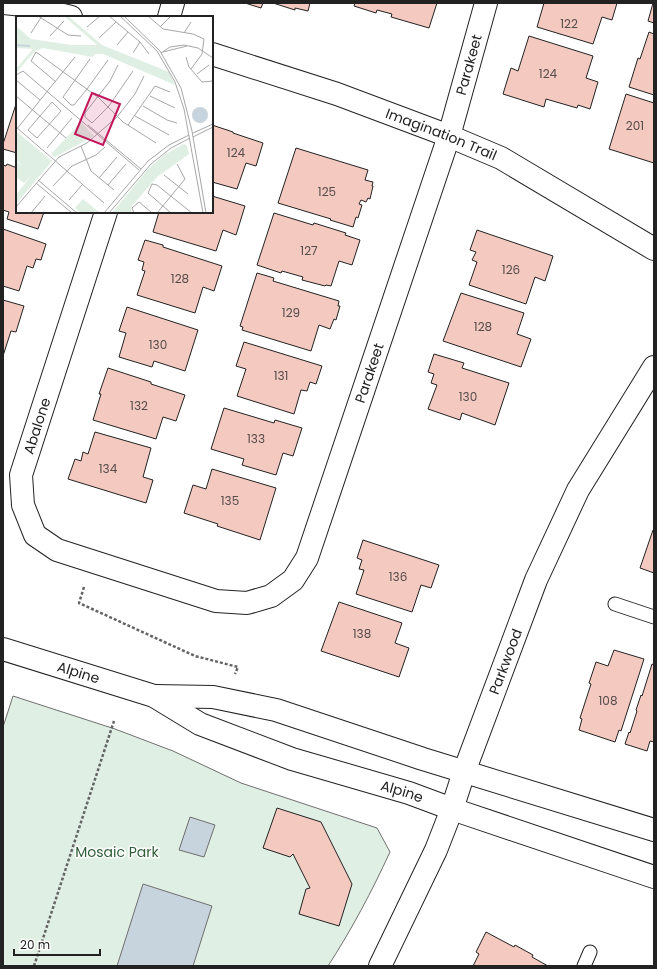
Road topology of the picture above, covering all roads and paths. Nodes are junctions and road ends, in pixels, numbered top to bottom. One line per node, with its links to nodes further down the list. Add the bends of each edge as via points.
1 (4, 3): 4 (street)
2 (173, 3): 5 (street)
3 (486, 3): 7 (street, Parakeet)
4 (67, 16)
5 (169, 16)
6 (213, 54): 7 (street, Imagination Trail, via 337,94)
7 (449, 136): 9 (street, Imagination Trail, via 501,158); 11 (street, Parakeet, via 307,558 293,580 271,596 247,603 216,601)
8 (106, 213): 11 (street, Abalone, via 21,475 23,505 35,535 57,550)
9 (654, 249)
10 (654, 367): 19 (street, Parkwood, via 578,490 536,580)
11 (136, 576)
12 (85, 580): 16 (path, via 79,603 195,656 238,667)
13 (615, 604): 14 (lane)
14 (654, 617)
15 (3, 649): 17 (street, Alpine)
16 (234, 675)
17 (154, 696): 19 (street, Alpine, via 213,697 276,710); 20 (street, Alpine, via 200,724 292,759 409,793)
18 (114, 721): 24 (path)
19 (464, 772): 20 (street, Parkwood); 21 (street, Alpine)
20 (452, 809): 22 (street, Alpine); 25 (street, Parkwood, via 426,873)
21 (654, 830)
22 (654, 877)
23 (590, 952): 26 (lane)
24 (34, 966)
25 (380, 966)
26 (584, 966)

